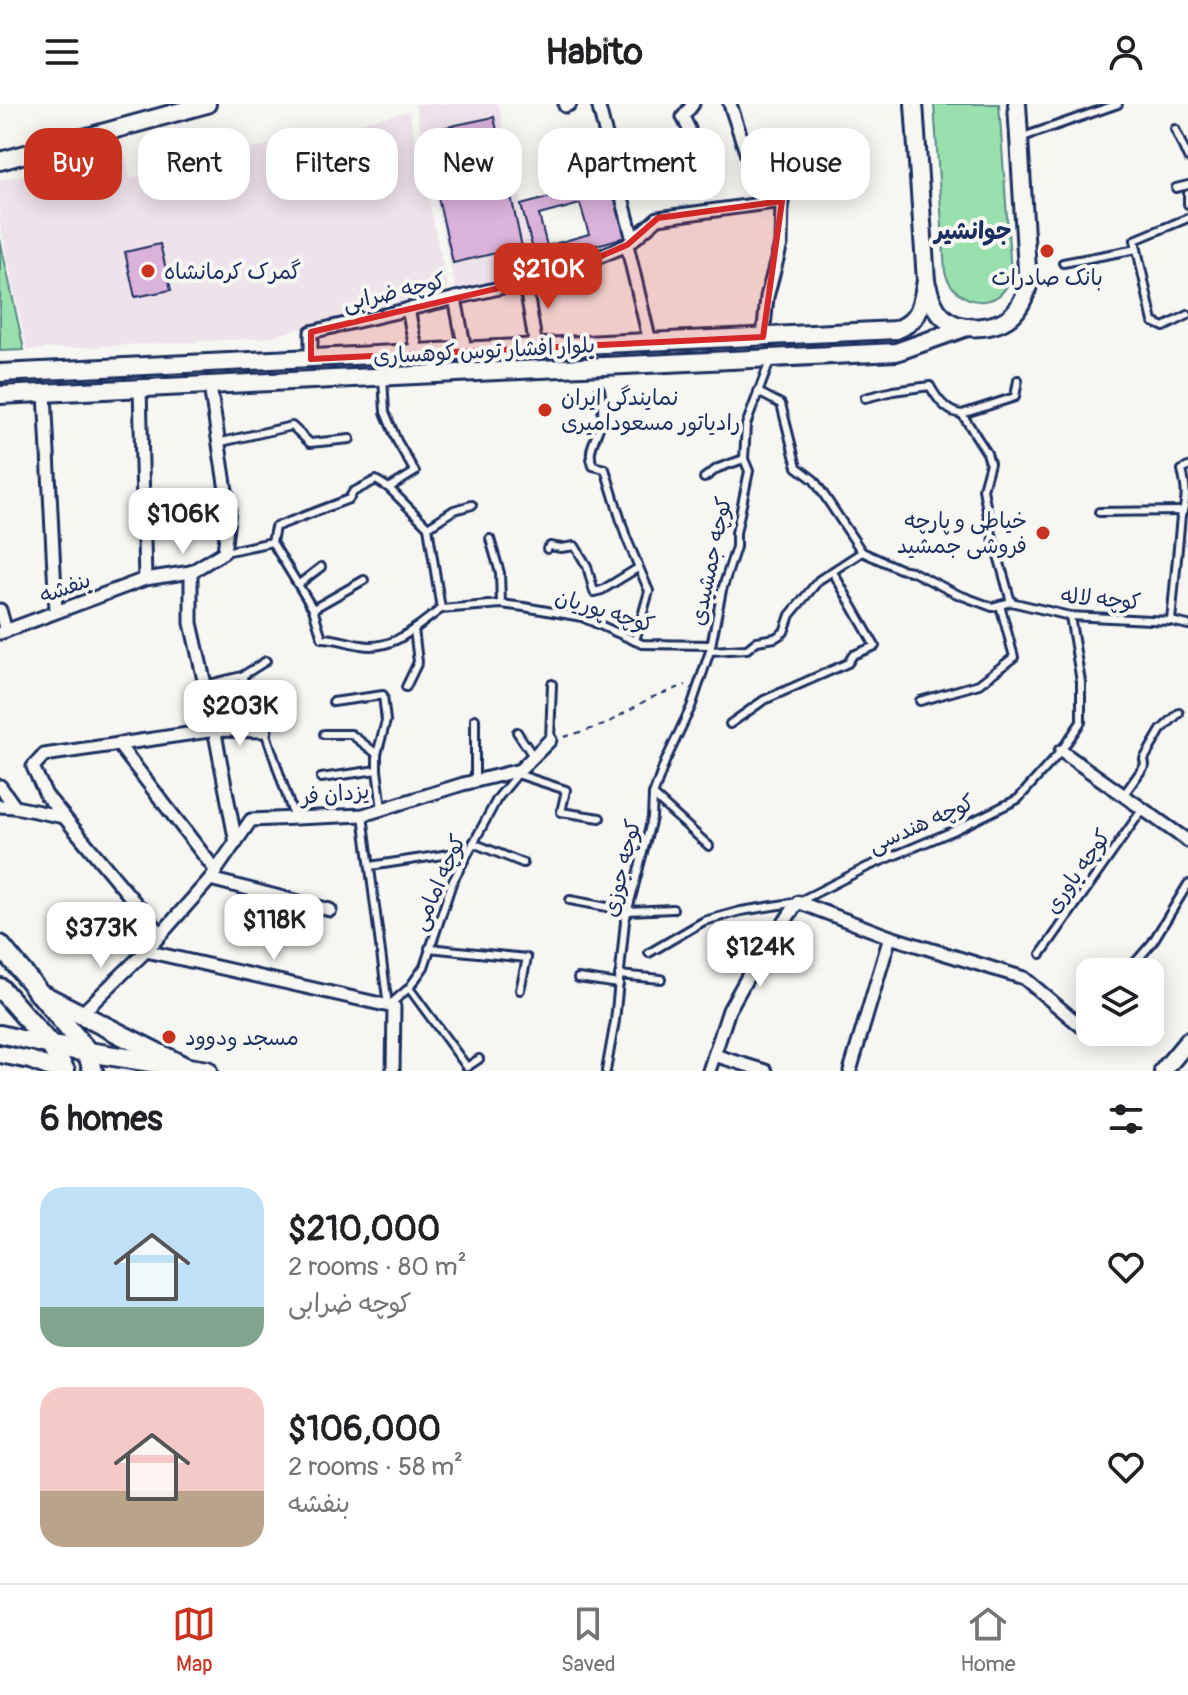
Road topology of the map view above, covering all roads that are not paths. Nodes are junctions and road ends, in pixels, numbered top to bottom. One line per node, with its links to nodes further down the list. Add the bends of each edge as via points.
1 (207, 104): 13 (main road)
2 (598, 104): 8 (street)
3 (693, 104): 9 (street, via 683,117)
4 (730, 104): 18 (street)
5 (914, 104): 25 (main road)
6 (1017, 104): 11 (main road, بلوار افشار توس کوهساری)
7 (1118, 104): 11 (lane)
8 (604, 128)
9 (688, 128)
10 (1175, 129): 12 (lane)
11 (1019, 138): 30 (main road, بلوار افشار توس کوهساری, via 1028,286 1012,315 998,324)
12 (1188, 158)
13 (0, 161)
14 (1188, 185): 15 (lane)
15 (1176, 188)
16 (1188, 194): 19 (lane)
17 (621, 200): 21 (street)
18 (763, 203): 21 (street, کوچه ضرابی, via 658,218); 32 (street, کوچه ضرابی, via 782,201 781,244)
19 (1188, 204)
20 (1188, 218): 22 (lane, via 1135,240)
21 (630, 242): 24 (street, کوچه ضرابی, via 559,274); 33 (street)
22 (1137, 249): 23 (lane); 29 (lane, via 1153,322 1164,327)
23 (1063, 263)
24 (525, 281): 26 (street, کوچه ضرابی); 34 (street)
25 (926, 281): 30 (main road, via 943,318); 32 (main road, بلوار افشار توس کوهساری, via 919,312 911,324 896,330)
26 (455, 298): 27 (street, کوچه ضرابی); 35 (street)
27 (408, 309): 36 (street); 38 (street, کوچه ضرابی, via 311,332)
28 (1188, 315): 29 (lane)
29 (1179, 321): 31 (lane)
30 (967, 327): 37 (main road, بلوار افشار توس کوهساری, via 896,352)
31 (1184, 329)
32 (763, 337): 33 (main road, بلوار افشار توس کوهساری)
33 (650, 342): 34 (main road, بلوار افشار توس کوهساری)
34 (536, 347): 35 (main road, بلوار افشار توس کوهساری)
35 (465, 350): 36 (main road, بلوار افشار توس کوهساری)
36 (417, 353): 38 (main road, بلوار افشار توس کوهساری)
37 (771, 357): 40 (main road, بلوار افشار توس کوهساری); 45 (lane, کوچه جمشیدی)
38 (311, 359): 39 (main road, بلوار افشار توس کوهساری)
39 (0, 373)
40 (383, 377): 42 (main road, بلوار افشار توس کوهساری); 55 (lane, via 385,412 415,472)
41 (1018, 380): 49 (lane, via 1015,397)
42 (210, 386): 43 (main road, بلوار افشار توس کوهساری); 51 (street)
43 (140, 388): 46 (main road, بلوار افشار توس کوهساری); 69 (street)
44 (600, 389): 66 (lane, via 603,415 590,459 593,466 605,469)
45 (758, 392): 52 (lane, کوچه جمشیدی, via 746,425); 64 (lane, via 781,404 797,467 814,480)
46 (45, 393): 47 (main road, بلوار افشار توس کوهساری); 78 (street)
47 (0, 395)
48 (865, 398): 49 (lane, via 930,386 953,413)
49 (962, 414): 72 (lane, via 990,463 983,489)
50 (350, 439): 51 (lane, via 310,443 292,426)
51 (217, 443): 63 (street, via 229,510)
52 (744, 459): 54 (lane); 85 (lane, کوچه جمشیدی, via 749,471 736,547)
53 (1188, 467): 57 (lane, via 1182,470)
54 (704, 478)
55 (389, 488): 59 (lane); 61 (lane, via 376,480 349,499 275,527)
56 (472, 505): 59 (lane)
57 (1183, 511): 58 (lane); 80 (lane)
58 (1099, 512)
59 (428, 527): 76 (lane)
60 (490, 539): 73 (lane, via 500,573)
61 (272, 542): 63 (lane); 71 (lane)
62 (547, 549): 66 (lane, via 575,546 594,592)
63 (224, 552): 67 (street)
64 (862, 552): 68 (lane, کوچه پوریان); 74 (lane, via 957,594)
65 (321, 567): 71 (lane)
66 (638, 568): 84 (lane, via 649,591)
67 (191, 572): 69 (street, بنفشه); 90 (street, via 191,623)
68 (833, 572): 85 (lane, کوچه پوریان, via 819,580 775,638 747,649); 96 (lane, via 875,646 764,700)
69 (145, 579): 78 (street, بنفشه)
70 (364, 580): 75 (lane)
71 (299, 584): 75 (lane)
72 (1011, 602): 74 (lane); 79 (lane, کوچه لاله)
73 (501, 604): 76 (lane, کوچه پوریان); 84 (lane, کوچه پوریان, via 582,617)
74 (1000, 605): 92 (lane, via 1014,657 979,684)
75 (313, 609): 82 (lane, via 322,638 389,645)
76 (441, 609): 82 (lane)
77 (0, 610): 83 (street)
78 (56, 611): 83 (street, بنفشه)
79 (1070, 616): 80 (lane, کوچه لاله); 103 (lane, کوچه هندسی, via 1081,682 1081,722)
80 (1171, 621): 81 (lane, کوچه لاله)
81 (1188, 625)
82 (414, 629): 91 (lane, via 418,662)
83 (3, 632)
84 (635, 641): 85 (lane, کوچه پوریان)
85 (711, 648): 88 (lane, کوچه جمشیدی)
86 (266, 661): 87 (lane)
87 (242, 676): 90 (lane); 98 (lane)
88 (699, 680): 111 (lane, کوچه جوزی)
89 (552, 684): 101 (lane)
90 (205, 685): 97 (street)
91 (406, 687)
92 (920, 701)
93 (333, 702): 104 (lane, via 383,695 386,721)
94 (1179, 713): 112 (lane, via 1161,730)
95 (475, 719): 109 (lane)
96 (730, 724)
97 (215, 730): 98 (street); 102 (street); 122 (street)
98 (265, 731): 119 (lane)
99 (517, 732): 105 (lane)
100 (324, 734): 104 (lane, via 351,734)
101 (550, 740): 105 (street)
102 (118, 744): 118 (street, via 44,755 33,767); 128 (street)
103 (1061, 751): 112 (street); 131 (lane, کوچه هندسی, via 1018,799)
104 (377, 754): 106 (lane)
105 (533, 756): 107 (street)
106 (377, 770): 108 (lane); 115 (lane)
107 (518, 772): 109 (street, یزدان فر); 120 (lane, via 566,790 561,812); 123 (lane, کوچه امامی)
108 (321, 778)
109 (475, 781): 115 (street, یزدان فر)
110 (0, 786): 114 (street)
111 (653, 795): 124 (lane); 134 (lane, کوچه جوزی)
112 (1123, 796): 116 (street)
113 (0, 806): 114 (street)
114 (15, 807): 118 (street)
115 (382, 809): 117 (street, یزدان فر)
116 (1142, 809): 121 (street); 141 (lane, کوچه یاوری)
117 (363, 815): 119 (street, یزدان فر); 127 (lane)
118 (64, 817): 135 (street)
119 (294, 817): 122 (street, یزدان فر, via 251,820)
120 (600, 818)
121 (1188, 841)
122 (236, 843): 128 (street, یزدان فر)
123 (473, 843): 125 (lane, کوچه امامی); 126 (lane)
124 (709, 846)
125 (469, 851): 127 (lane); 138 (lane, کوچه امامی)
126 (523, 863)
127 (370, 866): 151 (lane)
128 (213, 875): 133 (street); 135 (street, یزدان فر)
129 (1188, 884): 142 (lane)
130 (570, 900): 134 (lane)
131 (798, 902): 136 (street); 140 (lane, کوچه هندسی, via 704,921); 159 (street, via 741,987)
132 (673, 909): 134 (lane)
133 (330, 910)
134 (628, 911): 143 (lane, کوچه جوزی)
135 (161, 934): 139 (street, یزدان فر)
136 (890, 937): 153 (street, via 1024,978); 170 (street)
137 (0, 945): 150 (main road)
138 (429, 948): 148 (lane, کوچه امامی, via 424,967); 149 (lane, via 527,958)
139 (146, 951): 151 (street); 152 (street, یزدان فر)
140 (649, 953)
141 (1041, 954)
142 (1139, 958)
143 (619, 975): 145 (lane); 146 (lane, کوچه جوزی)
144 (578, 978): 146 (lane)
145 (661, 979)
146 (619, 984): 167 (lane, کوچه جوزی)
147 (0, 988): 156 (main road)
148 (409, 988): 151 (lane, کوچه امامی); 160 (lane, via 467,1067)
149 (520, 990)
150 (37, 992): 152 (main road); 157 (main road)
151 (388, 1006): 166 (street, via 394,1007)
152 (81, 1014): 161 (main road)
153 (1076, 1022)
154 (0, 1034): 156 (main road)
155 (1188, 1041): 171 (main road)
156 (51, 1046): 157 (main road); 163 (main road)
157 (87, 1051): 161 (main road); 164 (main road)
158 (0, 1054): 162 (main road)
159 (714, 1055): 168 (street); 169 (street)
160 (479, 1059)
161 (187, 1068): 165 (main road)
162 (59, 1071)
163 (65, 1071)
164 (93, 1071)
165 (207, 1071)
166 (393, 1071)
167 (606, 1071)
168 (709, 1071)
169 (766, 1071)
170 (850, 1071)
171 (1163, 1071)

